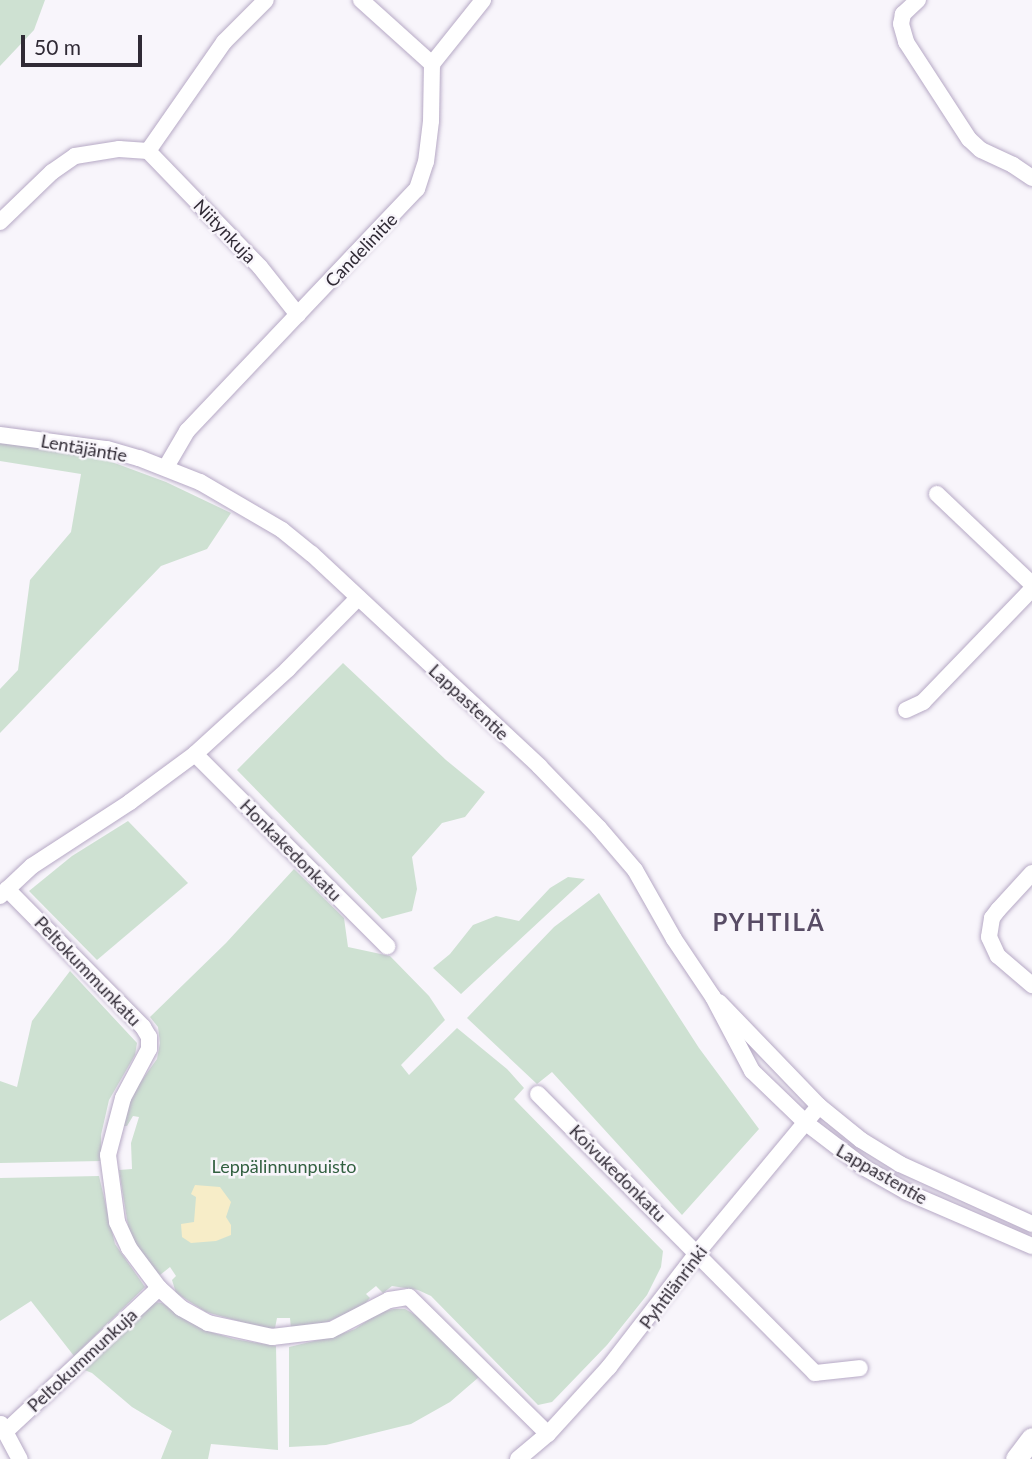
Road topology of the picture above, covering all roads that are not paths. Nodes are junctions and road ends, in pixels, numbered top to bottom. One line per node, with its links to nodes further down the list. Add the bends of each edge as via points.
1 (266, 0): 6 (street, via 224,42)
2 (361, 0): 5 (street)
3 (483, 0): 5 (street)
4 (918, 0): 7 (street, via 902,14 906,42 969,139)
5 (432, 64): 9 (street, Candelinitie, via 431,121 417,189)
6 (148, 151): 8 (street, via 119,149 75,156); 9 (street, Niitynkuja, via 260,267)
7 (1032, 178)
8 (0, 222)
9 (298, 314): 11 (street, Candelinitie, via 187,431)
10 (0, 435): 11 (street, Lentäjäntie, via 107,449)
11 (166, 467): 14 (street, Lappastentie, via 282,530)
12 (937, 495): 13 (street)
13 (1032, 587): 15 (street, via 923,702)
14 (358, 598): 16 (street); 21 (street, Lappastentie, via 599,828 635,870)
15 (906, 710)
16 (195, 754): 18 (street, via 130,803 32,866); 19 (street, Honkakedonkatu)
17 (1032, 873): 20 (street, via 992,918 989,937 998,956)
18 (3, 892): 28 (street, Peltokummunkatu, via 149,1037 149,1049 123,1098 108,1155 117,1222 129,1248)
19 (387, 946)
20 (1032, 985)
21 (713, 997): 23 (street, Lappastentie); 24 (street, Lappastentie, via 752,1071)
22 (538, 1094): 27 (street, Koivukedonkatu)
23 (819, 1107): 24 (street, Pyhtilänrinki); 25 (street, Lappastentie, via 900,1164)
24 (806, 1123): 26 (street, Lappastentie, via 864,1168 906,1192); 27 (street, Pyhtilänrinki)
25 (1032, 1224)
26 (1032, 1245)
27 (697, 1253): 29 (street, Koivukedonkatu, via 815,1373); 31 (street, Pyhtilänrinki, via 635,1336)
28 (159, 1288): 30 (street, Peltokummunkuja); 31 (street, Peltokummunkatu, via 208,1323 272,1337 331,1330 388,1300 409,1297)
29 (860, 1368)
30 (2, 1427): 33 (street)
31 (548, 1434): 34 (street, Pyhtilänrinki)
32 (1032, 1438): 35 (street)
33 (20, 1459)
34 (518, 1459)
35 (1016, 1459)

